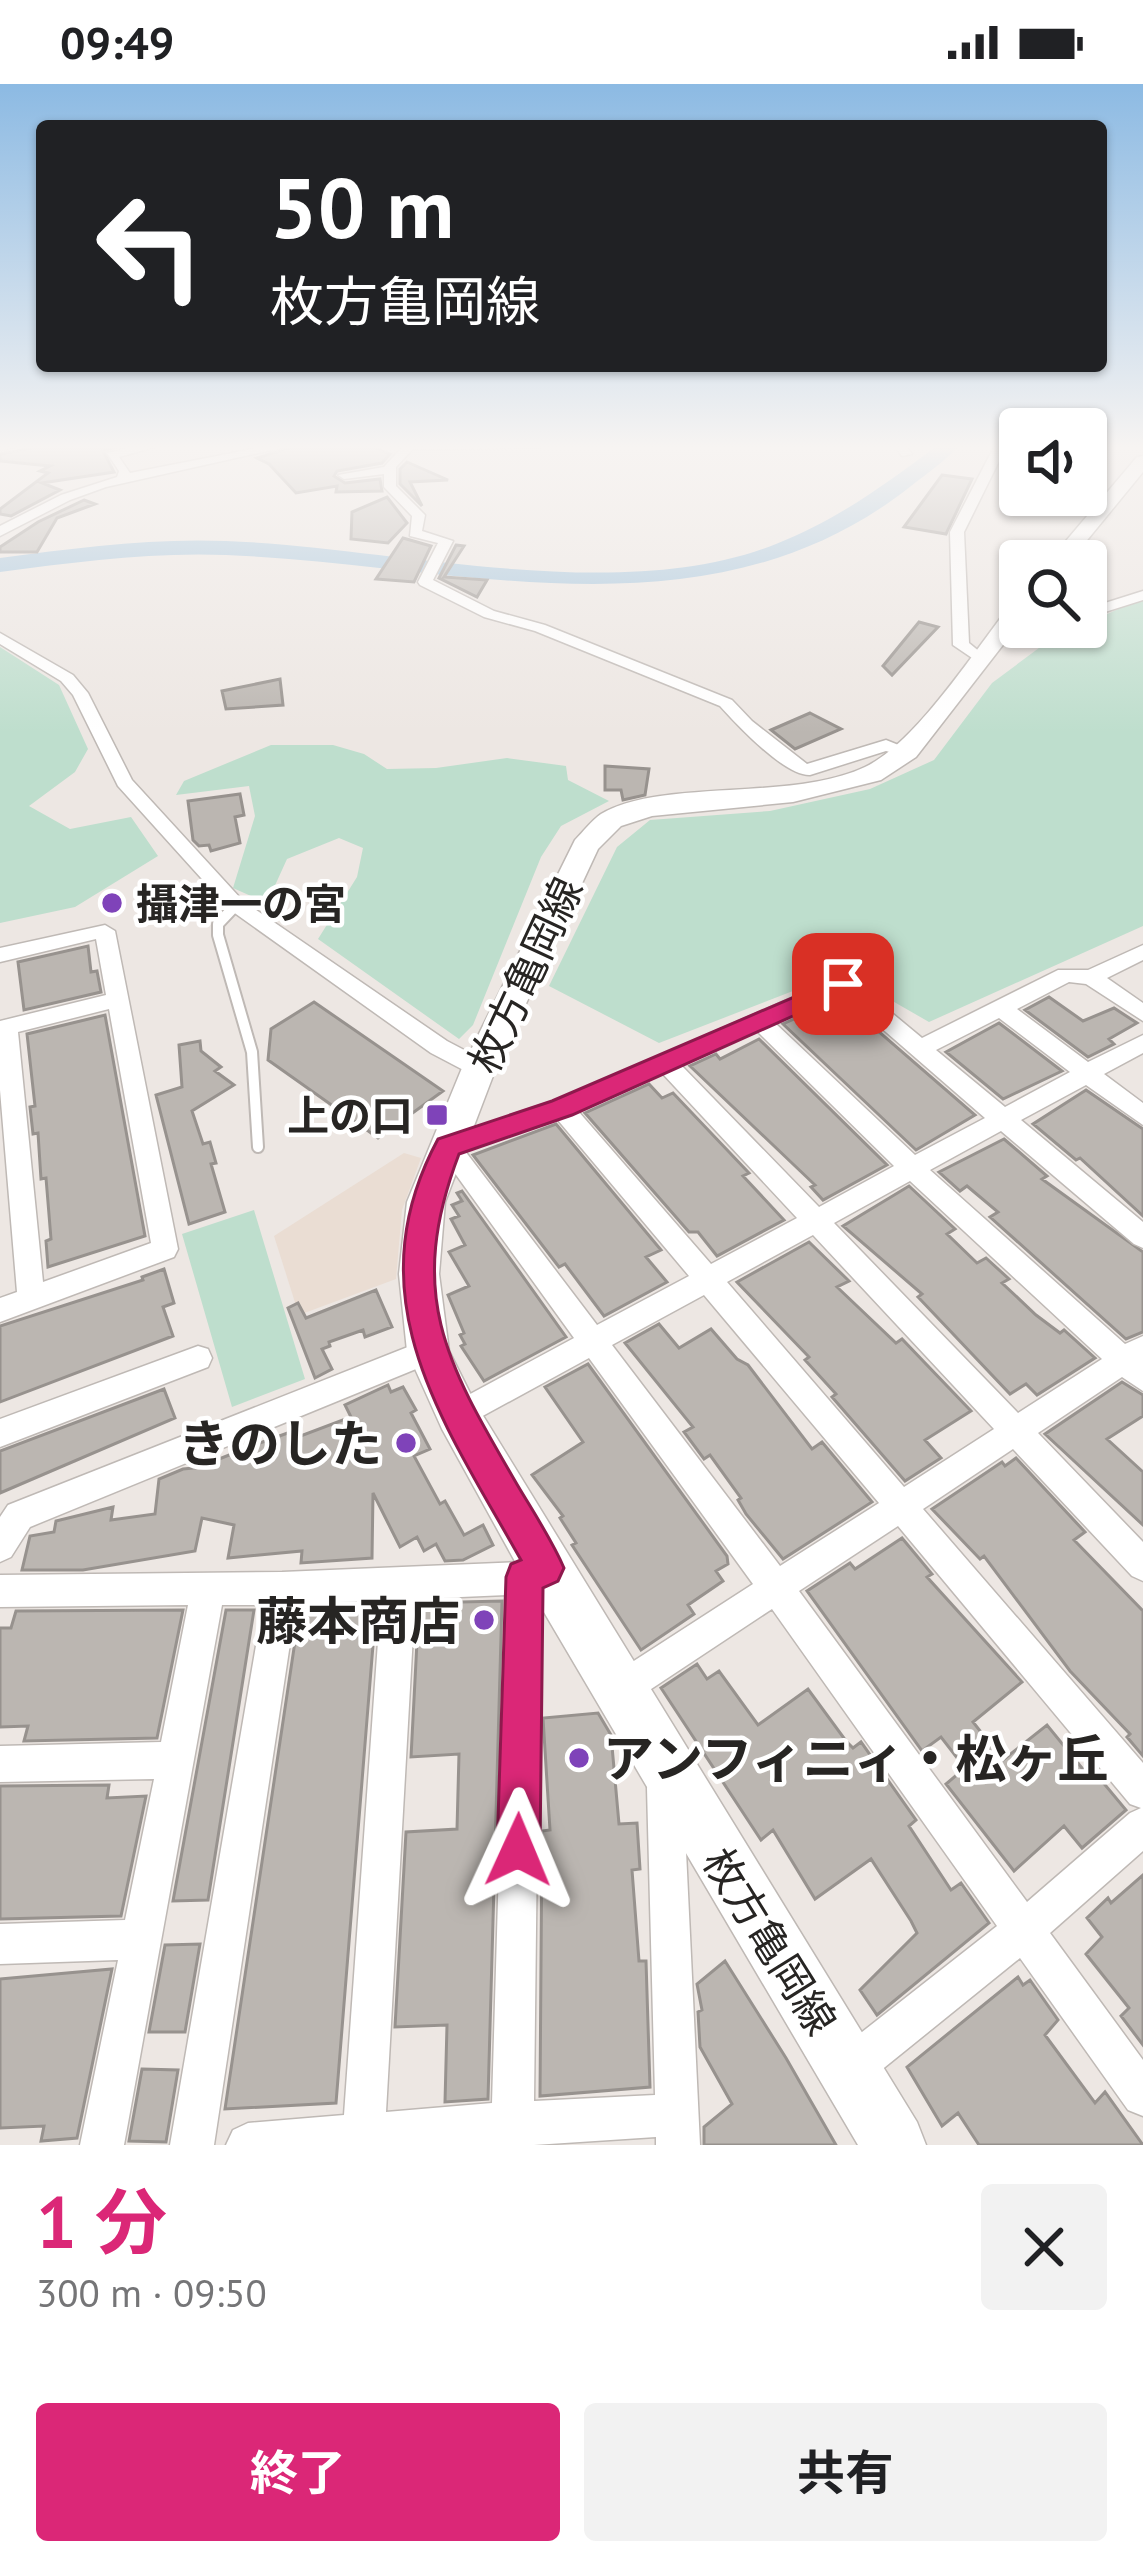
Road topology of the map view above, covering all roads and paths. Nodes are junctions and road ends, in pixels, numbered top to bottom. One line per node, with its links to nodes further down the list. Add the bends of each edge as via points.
1 (446, 541): 9 (street, via 425,582 726,703 804,771 886,745)
2 (957, 541): 8 (street, via 961,645)
3 (1143, 595): 4 (street)
4 (1107, 607)
5 (999, 632): 8 (main road, 枚方亀岡線)
6 (0, 638): 10 (street, via 67,678 124,782)
7 (999, 642): 8 (street)
8 (986, 647): 9 (main road, 枚方亀岡線)
9 (907, 752): 22 (main road, 枚方亀岡線, via 872,774 793,794 649,808 611,820 586,846)
10 (236, 905): 22 (street); 28 (lane, via 218,935 252,1052)
11 (1143, 952): 13 (street)
12 (0, 955): 14 (street, via 105,931)
13 (1091, 977): 15 (street, via 1066,975); 16 (street)
14 (120, 999): 18 (street); 34 (street, via 165,1249)
15 (1002, 1009): 20 (street); 23 (street)
16 (1143, 1014)
17 (760, 1021): 20 (street, via 843,984); 21 (street); 30 (street)
18 (3, 1028): 25 (street)
19 (1143, 1043): 23 (street)
20 (920, 1049): 27 (street)
21 (666, 1064): 24 (street); 31 (street)
22 (479, 1068): 29 (main road, 枚方亀岡線)
23 (1090, 1076): 26 (street); 27 (street)
24 (562, 1108): 29 (street); 33 (street)
25 (6, 1112): 34 (street)
26 (1143, 1116)
27 (1004, 1119): 30 (street); 32 (street)
28 (259, 1147)
29 (448, 1147): 36 (street); 37 (main road, 枚方亀岡線, via 426,1202 418,1274)
30 (914, 1169): 31 (street); 39 (street)
31 (815, 1222): 33 (street); 42 (street)
32 (1143, 1237)
33 (706, 1280): 36 (street); 43 (street)
34 (31, 1299): 35 (street)
35 (0, 1310)
36 (593, 1340): 40 (street); 49 (street)
37 (428, 1351): 40 (main road, 枚方亀岡線); 44 (street)
38 (198, 1358): 41 (street)
39 (1137, 1362): 42 (street)
40 (458, 1415): 47 (main road, 枚方亀岡線)
41 (0, 1433)
42 (1017, 1433): 43 (street); 46 (street)
43 (903, 1507): 49 (street); 57 (street)
44 (10, 1518): 45 (street)
45 (0, 1546)
46 (1143, 1565)
47 (535, 1573): 48 (street); 53 (main road, 枚方亀岡線); 65 (street)
48 (399, 1585): 50 (street); 66 (street)
49 (775, 1586): 53 (street); 59 (street)
50 (283, 1588): 51 (street); 68 (street)
51 (208, 1590): 52 (street); 54 (street)
52 (0, 1591)
53 (621, 1690): 56 (main road, 枚方亀岡線)
54 (176, 1760): 55 (street); 60 (street)
55 (0, 1764)
56 (664, 1768): 62 (main road, 枚方亀岡線); 64 (street)
57 (1143, 1791)
58 (1143, 1826): 59 (street)
59 (1023, 1931): 62 (street); 63 (street)
60 (141, 1939): 61 (street); 67 (street)
61 (0, 1944)
62 (849, 2069): 70 (main road, 枚方亀岡線)
63 (1143, 2095)
64 (677, 2130): 65 (street)
65 (512, 2134): 66 (street)
66 (363, 2139): 69 (street)
67 (102, 2145)
68 (192, 2145)
69 (248, 2145)
70 (894, 2145)

